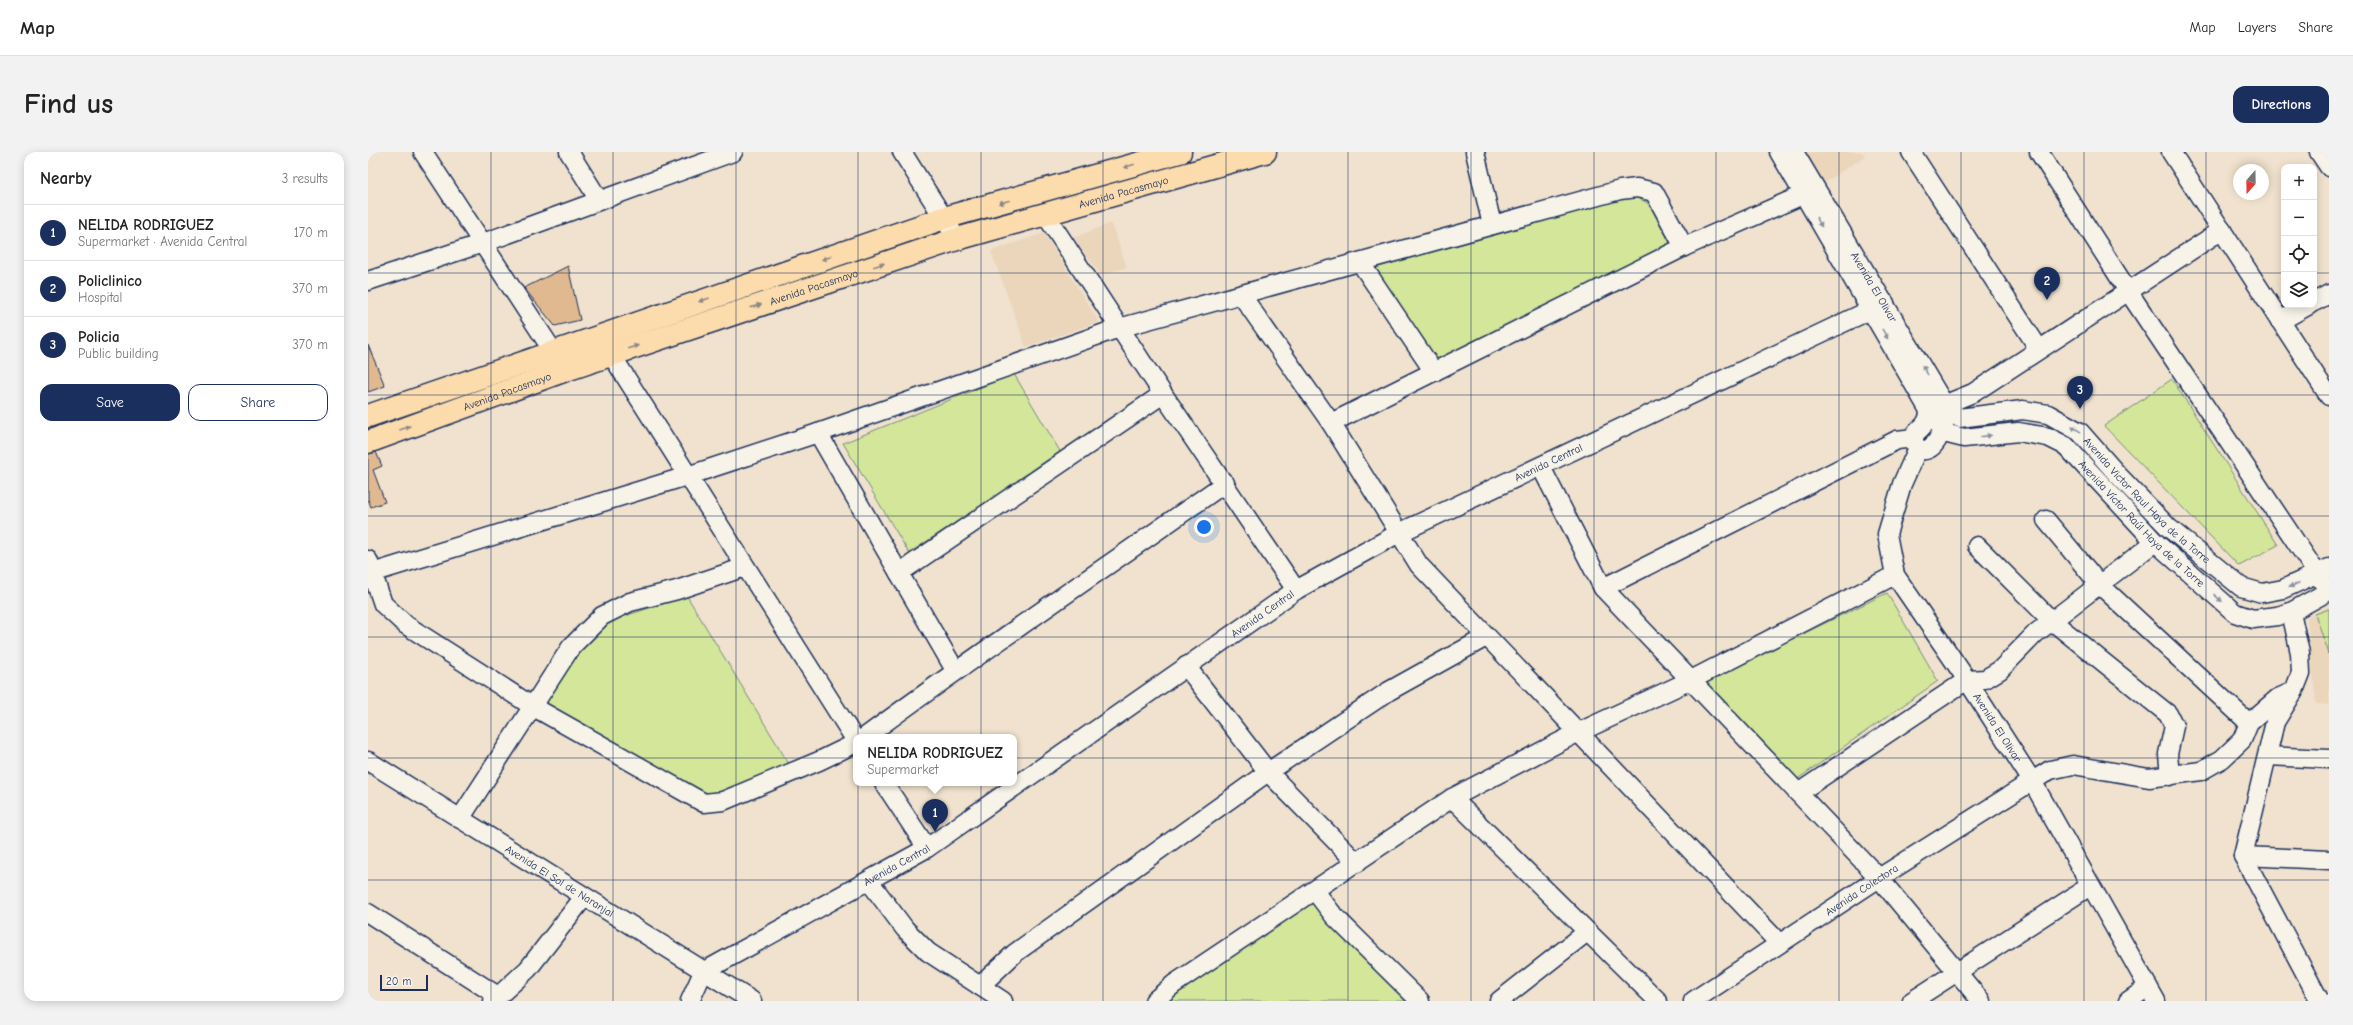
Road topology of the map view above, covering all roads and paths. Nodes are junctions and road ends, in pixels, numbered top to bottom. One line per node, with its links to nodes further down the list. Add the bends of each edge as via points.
1 (423, 152): 22 (street)
2 (569, 152): 16 (street)
3 (733, 152): 16 (street)
4 (902, 152): 18 (street)
5 (1180, 152): 18 (main road, Avenida Pacasmayo, one-way to 18)
6 (1265, 152): 17 (main road, Avenida Pacasmayo)
7 (1475, 152): 19 (street)
8 (1779, 152): 15 (street)
9 (1794, 152): 15 (street, Avenida El Olivar)
10 (1911, 152): 34 (street)
11 (2039, 152): 26 (street)
12 (2171, 152): 20 (street)
13 (2319, 152): 14 (street)
14 (2329, 166)
15 (1810, 192): 23 (street); 30 (street, Avenida El Olivar)
16 (599, 200): 22 (street)
17 (1045, 214): 21 (main road, Avenida Pacasmayo); 33 (street)
18 (944, 218): 21 (street); 35 (main road, Avenida Pacasmayo, one-way to 35)
19 (1492, 225): 23 (street, via 1620,190 1637,188 1654,192); 24 (street)
20 (2222, 230): 26 (street); 32 (street)
21 (957, 239): 36 (main road, Avenida Pacasmayo, one-way to 21)
22 (483, 243): 25 (street); 35 (street)
23 (1684, 248): 38 (street)
24 (1360, 262): 28 (street); 38 (street)
25 (368, 281)
26 (2128, 291): 34 (street); 58 (street)
27 (2329, 294): 29 (street)
28 (1242, 296): 33 (street); 44 (street)
29 (2317, 300)
30 (1878, 307): 41 (street, Avenida El Olivar); 49 (street, Avenida Central)
31 (2304, 308): 32 (street)
32 (2280, 321): 40 (street)
33 (1119, 328): 39 (street); 45 (street)
34 (2039, 349): 41 (street, via 1973,393)
35 (553, 351): 37 (street); 42 (main road, Avenida Pacasmayo)
36 (611, 354): 37 (main road, Avenida Pacasmayo); 50 (street)
37 (566, 370): 48 (main road, Avenida Pacasmayo, one-way to 37)
38 (1434, 372): 44 (street)
39 (1163, 394): 51 (street); 59 (street)
40 (2329, 396)
41 (1937, 408): 43 (street, Avenida El Olivar); 46 (street, via 1945,418); 47 (street, Avenida El Olivar)
42 (368, 416)
43 (1959, 418): 58 (street, Avenida Victor Raul Haya de la Torre, one-way to 43, via 2283,589 2262,593 2241,587 2169,528 2080,432 2048,414 2023,410)
44 (1331, 423): 53 (street)
45 (818, 432): 50 (street); 59 (street)
46 (1942, 435): 47 (street, via 1928,449); 54 (street, Avenida Víctor Raúl Haya de la Torre, one-way to 54, via 1964,438 2018,432 2048,438 2066,446)
47 (1918, 438): 60 (street, Avenida El Olivar, via 1888,534); 62 (street, via 1897,440)
48 (368, 442)
49 (1541, 467): 53 (street, Avenida Central); 62 (street)
50 (687, 476): 56 (street); 57 (street)
51 (1225, 483): 63 (street); 69 (street, via 1038,616)
52 (2046, 520): 61 (street)
53 (1399, 533): 63 (street, Avenida Central); 67 (street, via 1418,565)
54 (2154, 542): 61 (street); 65 (street, Avenida Víctor Raúl Haya de la Torre, one-way to 65, via 2235,613 2253,619)
55 (1977, 546): 66 (street)
56 (370, 566): 73 (street, via 383,604 406,625)
57 (745, 567): 73 (street, via 677,590 630,602 602,616 571,646); 77 (street)
58 (2323, 571): 64 (street)
59 (899, 573): 69 (street)
60 (1895, 575): 70 (street, Avenida El Olivar); 71 (street)
61 (2099, 584): 66 (street); 74 (street)
62 (1603, 588): 71 (street)
63 (1296, 590): 68 (street, Avenida Central)
64 (2329, 591): 65 (street, Avenida Víctor Raúl Haya de la Torre)
65 (2291, 612): 72 (street, via 2300,652 2301,673)
66 (2052, 621): 70 (street, via 2036,633 2000,670 1985,679); 83 (street, via 2168,714 2174,726 2168,754)
67 (1486, 638): 75 (street); 82 (street, via 1389,691)
68 (1186, 666): 82 (street); 85 (street, Avenida Central)
69 (955, 670): 76 (street)
70 (1967, 680): 84 (street, Avenida El Olivar); 88 (street)
71 (1689, 681): 75 (street); 88 (street)
72 (2294, 691): 74 (street, via 2278,698); 79 (street, via 2275,722)
73 (532, 706): 78 (street, via 704,803 723,801 819,761); 90 (street)
74 (2249, 723): 83 (street, Avenida Colectora, via 2242,740 2222,759 2201,771)
75 (1577, 733): 89 (street); 102 (street)
76 (869, 734)
77 (853, 737)
78 (853, 744)
79 (2268, 756): 80 (street); 92 (street)
80 (2329, 759)
81 (368, 761): 90 (street, Avenida El Sol de Naranjal)
82 (1268, 772): 94 (street); 105 (street, via 1015,953)
83 (2170, 776): 84 (street, Avenida Colectora, via 2149,778 2073,765 2050,770)
84 (2032, 781): 95 (street, Avenida Colectora); 97 (street, Avenida El Olivar)
85 (1017, 785)
86 (886, 786): 91 (street)
87 (1015, 786): 91 (street, Avenida Central)
88 (1798, 793): 95 (street)
89 (1452, 798): 94 (street); 101 (street)
90 (460, 819): 99 (street, Avenida El Sol de Naranjal)
91 (927, 848): 96 (street, Avenida Central)
92 (2243, 856): 93 (street); 119 (street)
93 (2329, 860)
94 (1357, 863): 98 (street)
95 (1879, 878): 102 (street, Avenida Colectora); 104 (street)
96 (869, 881): 103 (street, Avenida Central); 105 (street, via 906,930 928,952)
97 (2090, 886): 104 (street); 106 (street, Avenida El Olivar)
98 (1315, 891): 111 (street, via 1174,984); 112 (street, via 1334,916)
99 (584, 897): 103 (street, Avenida El Sol de Naranjal); 107 (street, via 528,969)
100 (368, 913): 107 (street)
101 (1587, 932): 113 (street); 114 (street)
102 (1780, 943): 115 (street, Avenida Colectora)
103 (703, 972): 108 (street); 109 (street, Avenida El Sol de Naranjal)
104 (1958, 972): 116 (street); 117 (street)
105 (980, 986): 110 (street)
106 (2152, 994): 118 (street)
107 (495, 999)
108 (690, 1001)
109 (752, 1001)
110 (1003, 1001)
111 (1154, 1001)
112 (1420, 1001)
113 (1498, 1001)
114 (1658, 1001)
115 (1693, 1001)
116 (1912, 1001)
117 (1981, 1001)
118 (2128, 1001)
119 (2320, 1001)

